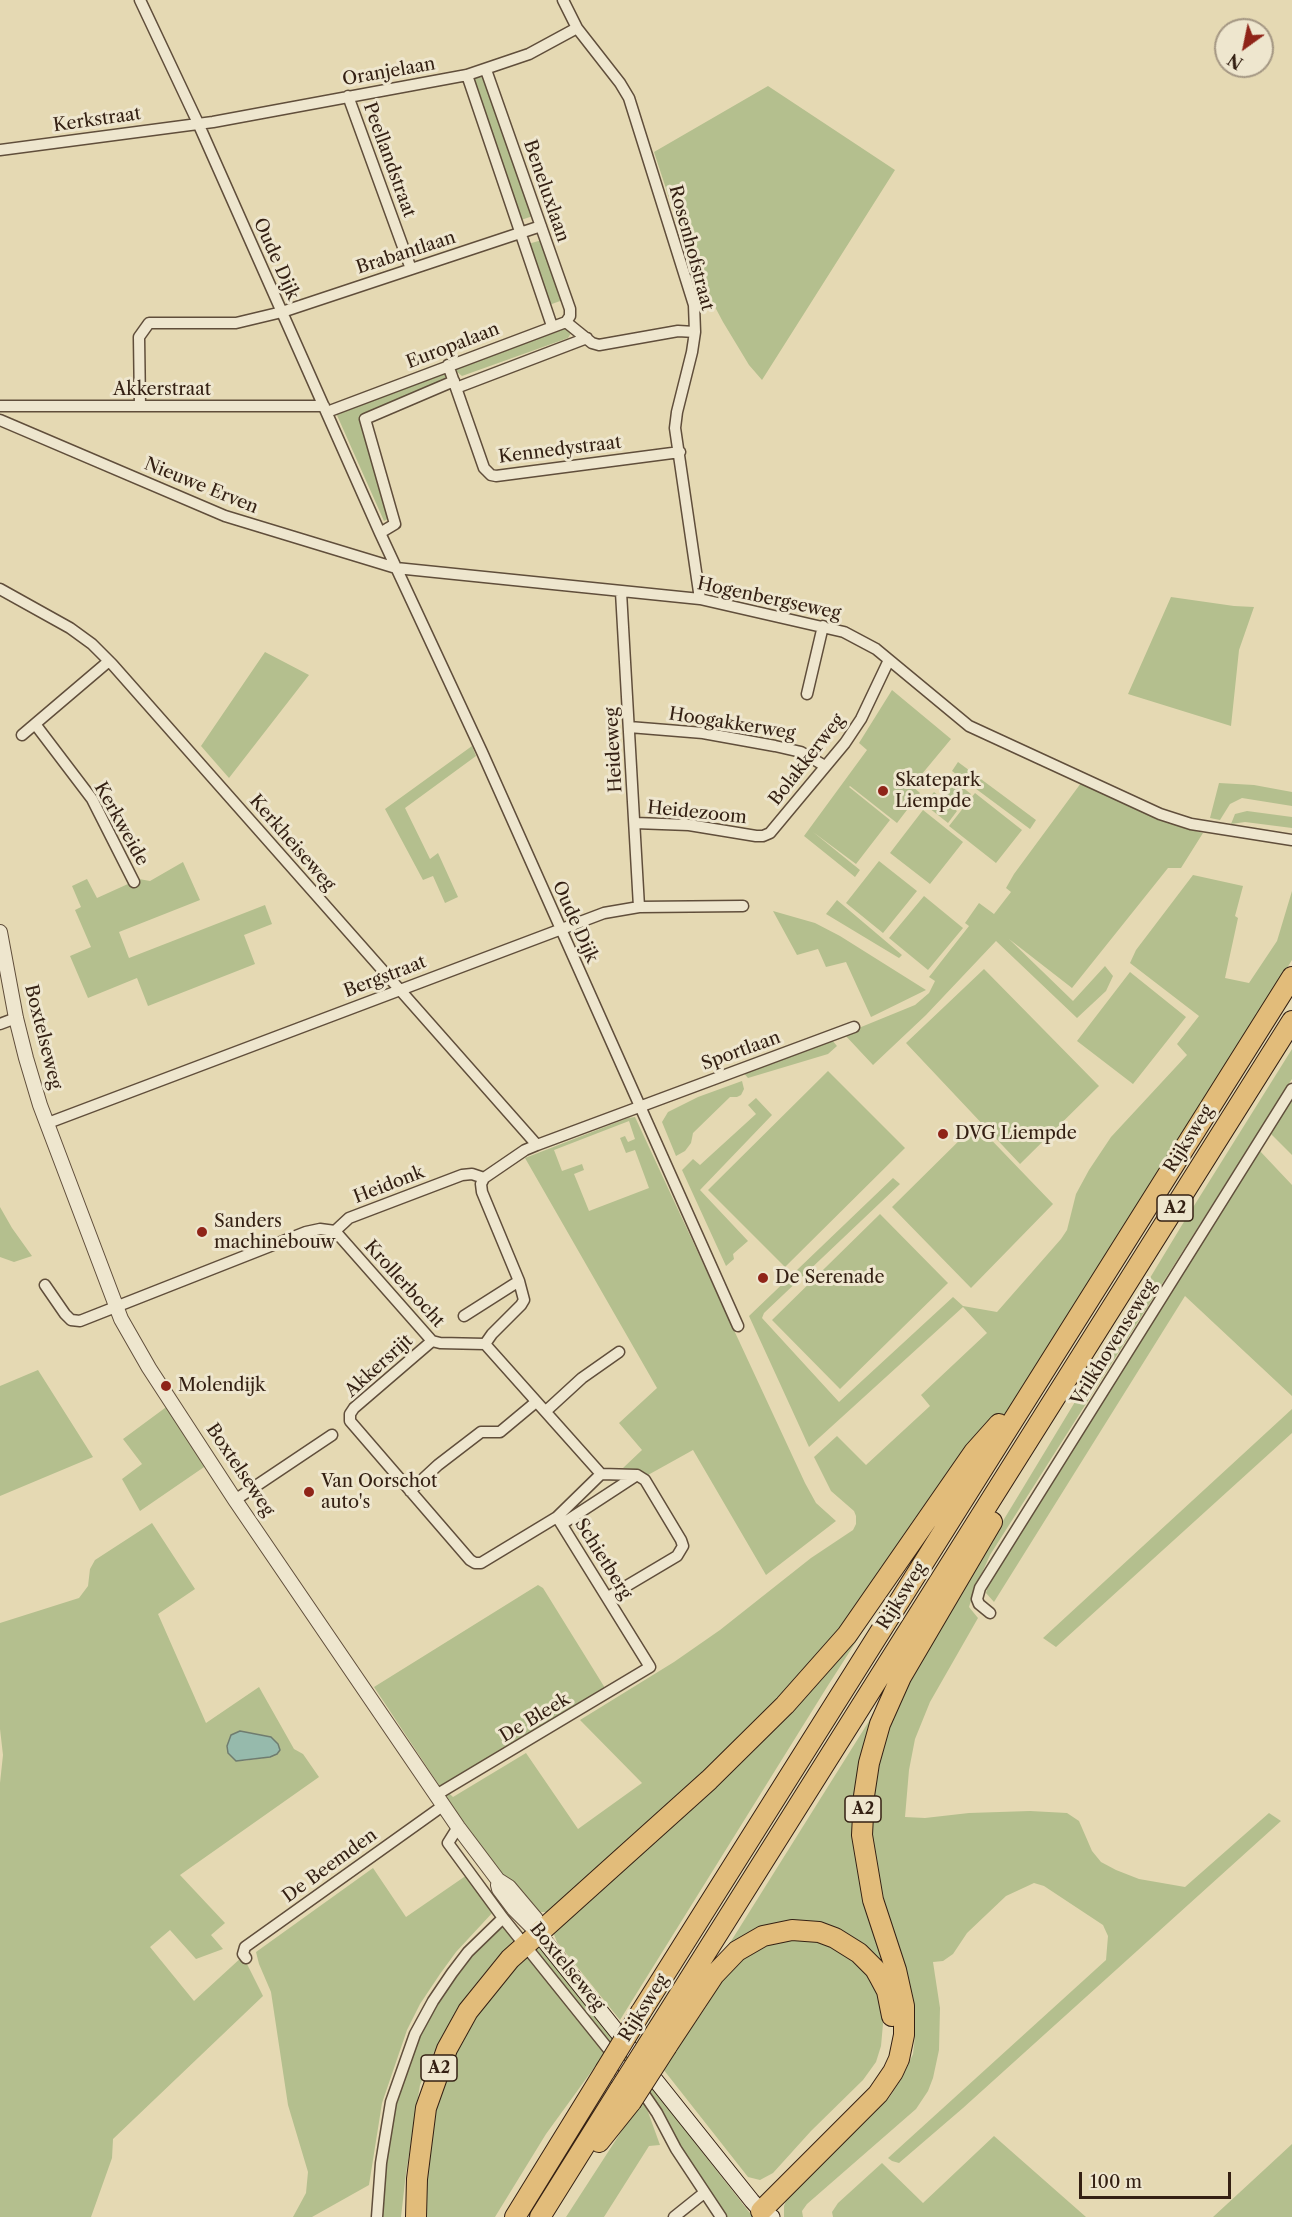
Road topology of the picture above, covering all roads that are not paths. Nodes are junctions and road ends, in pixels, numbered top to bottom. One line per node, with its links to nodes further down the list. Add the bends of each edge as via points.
1 (140, 0): 7 (street, Oude Dijk)
2 (563, 0): 3 (street, Rosenhofstraat)
3 (577, 28): 4 (street, Oranjelaan, via 529,54); 15 (street, Rosenhofstraat, via 629,98 694,306)
4 (486, 70): 5 (street, Oranjelaan); 9 (street, Beneluxlaan)
5 (468, 75): 6 (street, Oranjelaan); 10 (street, Beneluxlaan)
6 (348, 96): 7 (street, Oranjelaan); 11 (street, Peellandstraat)
7 (198, 123): 8 (street, Kerkstraat); 12 (street, Oude Dijk)
8 (0, 150)
9 (541, 226): 10 (street, Brabantlaan); 13 (street, Beneluxlaan, via 570,309)
10 (521, 232): 11 (street, Brabantlaan); 14 (street, Beneluxlaan)
11 (411, 269): 12 (street, Brabantlaan)
12 (282, 312): 20 (street, Brabantlaan, via 236,323 149,323 139,337); 21 (street, Oude Dijk)
13 (566, 322): 14 (street, Europalaan); 16 (street, Europalaan)
14 (552, 326): 17 (street, Europalaan)
15 (695, 332): 16 (street, Europalaan, via 678,331 599,345); 23 (street, Rosenhofstraat, via 677,412 675,428)
16 (587, 338): 18 (street, Europalaan)
17 (448, 365): 18 (street, Kennedystraat); 21 (street, Europalaan)
18 (455, 384): 23 (street, Kennedystraat, via 484,468 491,475); 24 (street, Europalaan, via 365,419 394,524)
19 (0, 406): 20 (street, Akkerstraat)
20 (140, 406): 21 (street, Akkerstraat)
21 (326, 409): 24 (street, Oude Dijk)
22 (0, 420): 25 (street, Nieuwe Erven, via 225,516)
23 (680, 452): 28 (street, Rosenhofstraat)
24 (380, 532): 25 (street, Oude Dijk)
25 (396, 568): 27 (street, Hogenbergseweg); 43 (street, Oude Dijk)
26 (0, 589): 31 (street, Kerkheiseweg, via 70,628)
27 (621, 591): 28 (street, Hogenbergseweg); 34 (street, Heideweg)
28 (700, 599): 29 (street, Hogenbergseweg)
29 (823, 626): 30 (street, Hogenbergseweg, via 861,640); 32 (street)
30 (889, 660): 36 (street, Bolakkerweg, via 861,719); 39 (street, Hogenbergseweg, via 969,726 1160,814 1191,824)
31 (109, 661): 33 (street); 46 (street, Kerkheiseweg)
32 (807, 694)
33 (35, 724): 35 (street); 40 (street, Kerkweide, via 92,799)
34 (629, 727): 36 (street, Hoogakkerweg, via 703,733 775,746 801,752); 37 (street, Heideweg)
35 (22, 735)
36 (825, 766): 38 (street, Bolakkerweg, via 770,833)
37 (635, 822): 38 (street, Heidezoom, via 689,825); 42 (street, Heideweg)
38 (756, 836)
39 (1292, 840)
40 (134, 882)
41 (743, 906): 42 (street, Bergstraat)
42 (639, 908): 43 (street, Bergstraat, via 604,913)
43 (560, 928): 46 (street, Bergstraat); 52 (street, Oude Dijk)
44 (0, 932): 47 (street, Boxtelseweg)
45 (1292, 977): 65 (highway, Rijksweg / A2)
46 (400, 989): 53 (street, Bergstraat); 54 (street, Kerkheiseweg)
47 (16, 1018): 49 (street); 53 (street, Boxtelseweg)
48 (1292, 1021): 66 (highway, Rijksweg / A2)
49 (0, 1024)
50 (854, 1027): 52 (street, Sportlaan)
51 (1292, 1089): 76 (street, Vrilkhovenseweg, via 980,1588 977,1599)
52 (639, 1106): 54 (street); 61 (street, Oude Dijk)
53 (48, 1123): 59 (street, Boxtelseweg)
54 (537, 1145): 55 (street)
55 (484, 1178): 56 (street, Heidonk, via 462,1175 349,1218); 57 (street, via 482,1192)
56 (335, 1231): 59 (street, via 306,1232); 62 (street, Krollerbocht)
57 (519, 1281): 60 (street, Krollerbocht); 63 (street, via 524,1294 521,1305)
58 (45, 1285): 59 (street, via 71,1320 80,1322)
59 (115, 1306): 73 (street, Boxtelseweg, via 149,1368)
60 (464, 1317)
61 (738, 1326)
62 (432, 1341): 63 (street, Krollerbocht); 72 (street, Akkersrijt, via 350,1414 350,1421)
63 (485, 1344): 67 (street)
64 (619, 1352): 68 (street, via 582,1378)
65 (1036, 1382): 81 (highway, A2, via 974,1452 847,1635 786,1704 709,1780); 88 (highway, Rijksweg / A2, bridge)
66 (1057, 1395): 83 (highway, Rijksweg / A2); 85 (highway, A2, via 1017,1479 901,1677 871,1752 862,1836 873,1900 904,2006 903,2043 896,2065 865,2108)
67 (537, 1402): 68 (street); 72 (street, via 500,1432 481,1432)
68 (546, 1411): 70 (street)
69 (332, 1435): 73 (street)
70 (601, 1474): 71 (street); 74 (street, Schietberg)
71 (637, 1476): 74 (street); 75 (street, via 645,1480 682,1546 676,1556)
72 (410, 1491): 74 (street, Akkersrijt, via 475,1563)
73 (235, 1500): 78 (street, Boxtelseweg)
74 (560, 1521): 75 (street, Schietberg)
75 (608, 1597): 77 (street, Schietberg)
76 (990, 1613)
77 (650, 1667): 78 (street, De Bleek)
78 (440, 1800): 79 (street, Boxtelseweg); 82 (street, De Beemden, via 245,1947)
79 (458, 1827): 80 (street, Boxtelseweg, via 448,1843); 81 (street, Boxtelseweg, via 498,1880 499,1889 526,1923)
80 (503, 1918): 81 (street, Boxtelseweg); 86 (street, via 452,1973 415,2034 388,2119)
81 (531, 1939): 84 (street, Boxtelseweg, via 657,2113); 85 (main road, Boxtelseweg); 87 (highway, A2, via 468,2011 435,2078 421,2134)
82 (246, 1958)
83 (662, 2039): 85 (highway, A2, via 737,1951 763,1936 806,1930 835,1938 875,1969 890,2004 893,2025 889,2052 879,2074); 89 (highway, Rijksweg / A2, bridge)
84 (704, 2193): 90 (street); 91 (street, Boxtelseweg)
85 (762, 2211)
86 (377, 2217)
87 (416, 2217)
88 (515, 2217)
89 (540, 2217)
90 (675, 2217)
91 (721, 2217)

